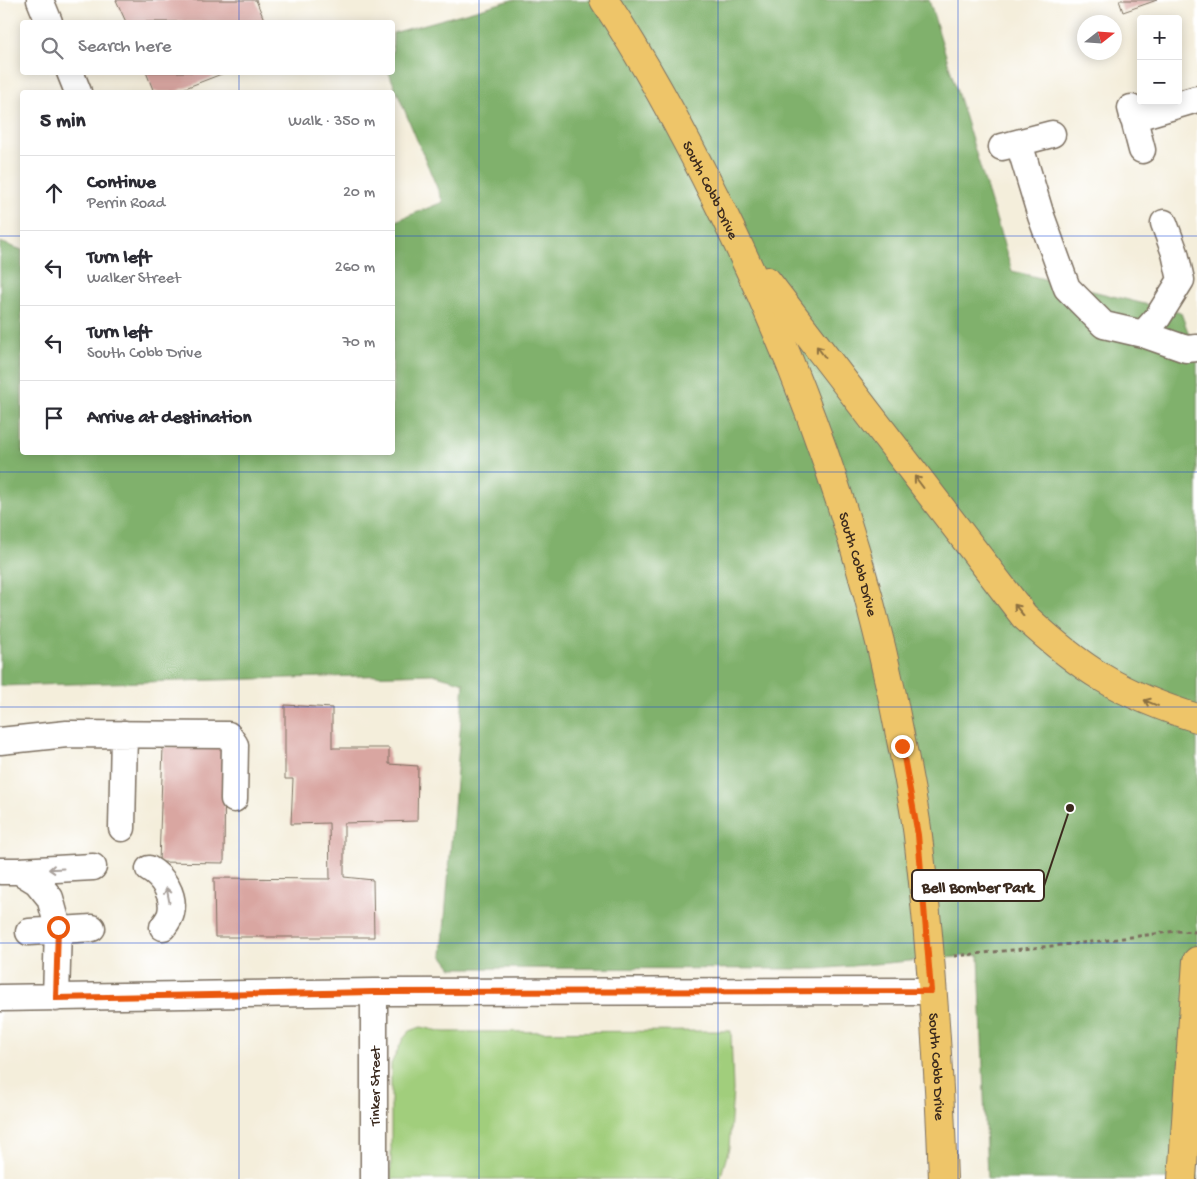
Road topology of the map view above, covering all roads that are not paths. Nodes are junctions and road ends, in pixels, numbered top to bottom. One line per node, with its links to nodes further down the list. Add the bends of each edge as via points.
1 (40, 0): 3 (street)
2 (604, 0): 10 (main road, South Cobb Drive, via 653,77)
3 (48, 20)
4 (71, 75): 5 (street)
5 (77, 90)
6 (1197, 99): 8 (street, via 1132,113)
7 (1052, 134): 11 (street, via 1010,145 1042,216 1067,288 1104,325)
8 (1142, 150)
9 (1164, 223): 11 (street, via 1181,280)
10 (737, 241): 13 (main road, one-way to 10, via 1120,689 1086,669 1024,616); 26 (main road, South Cobb Drive, via 808,406 867,591 900,736 918,835)
11 (1143, 334): 12 (street, via 1186,349)
12 (1197, 348)
13 (1197, 718)
14 (124, 734): 15 (street, via 67,734); 16 (street, via 228,735 235,745); 17 (street)
15 (0, 742)
16 (234, 799)
17 (122, 828)
18 (93, 867): 20 (street, one-way to 20)
19 (149, 869): 21 (street, one-way to 19, via 171,912 168,889 160,875)
20 (10, 871): 24 (street, via 37,882 50,898 56,912)
21 (164, 927)
22 (92, 928): 24 (street)
23 (29, 932): 24 (street)
24 (58, 932): 29 (street)
25 (1197, 961): 32 (main road)
26 (931, 991): 27 (street); 31 (main road, South Cobb Drive)
27 (374, 992): 29 (street); 30 (street, Tinker Street)
28 (0, 998): 29 (street)
29 (56, 998)
30 (374, 1179)
31 (943, 1179)
32 (1182, 1179)

